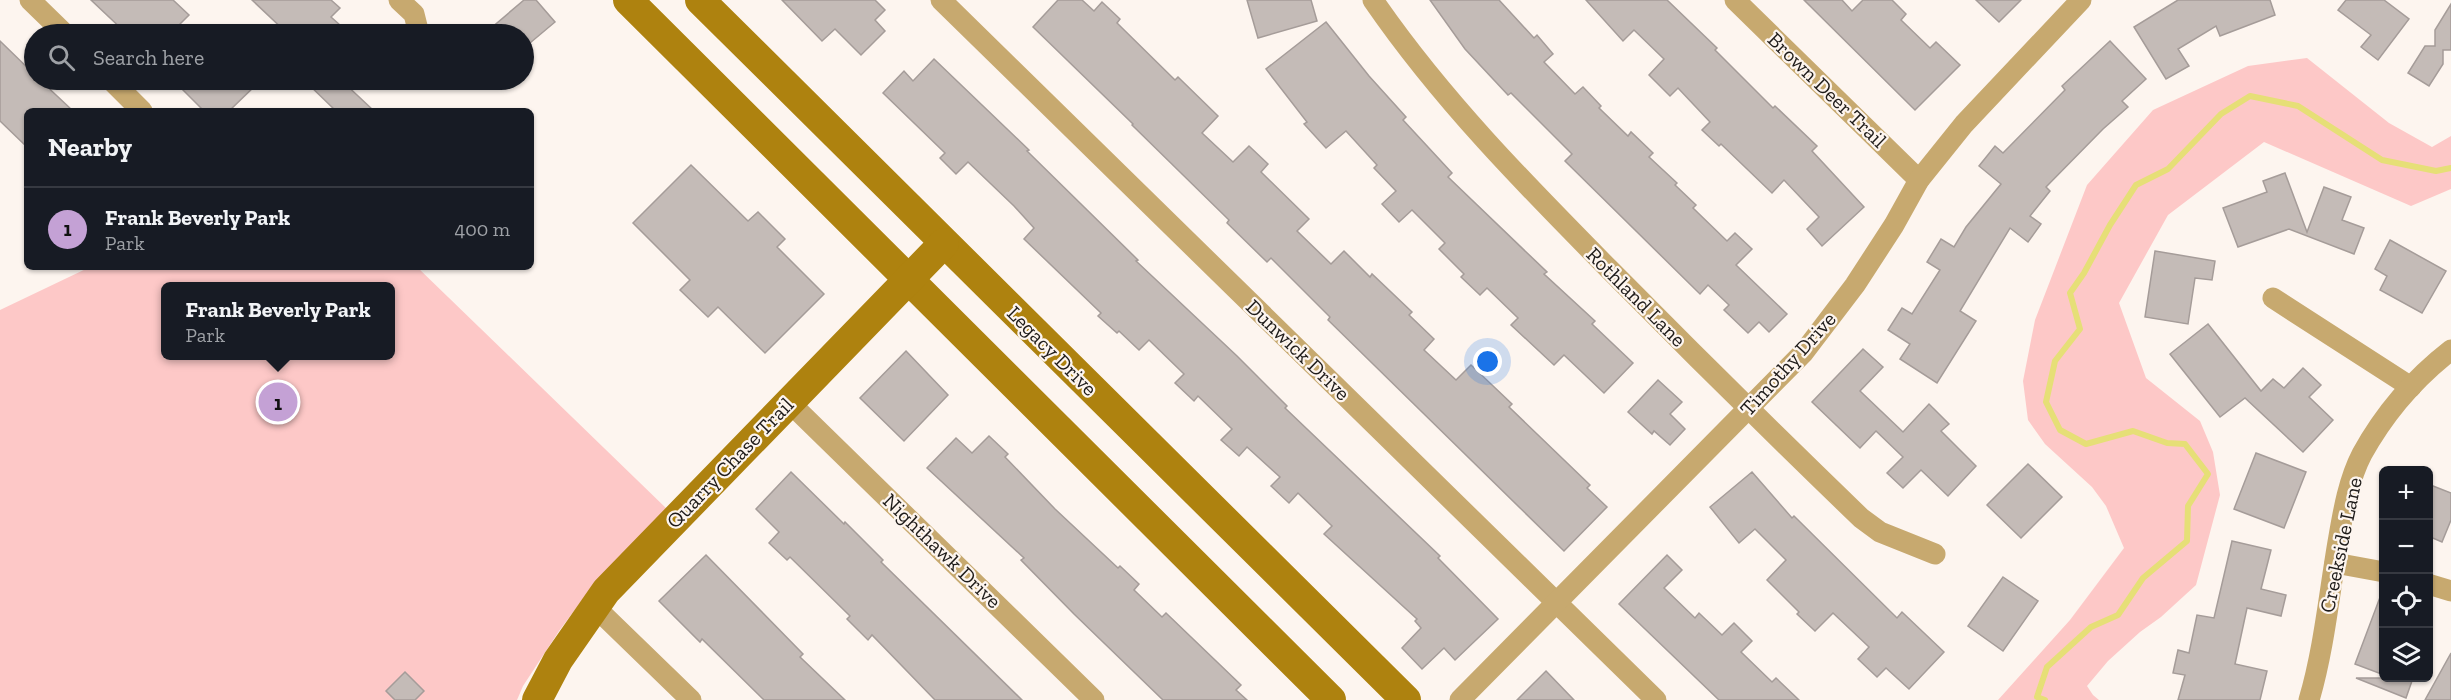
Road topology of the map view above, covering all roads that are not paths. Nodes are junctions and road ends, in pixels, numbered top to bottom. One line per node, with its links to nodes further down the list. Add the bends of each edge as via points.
1 (30, 0): 9 (street)
2 (399, 0): 10 (street, via 414,14)
3 (628, 0): 15 (main road)
4 (700, 0): 14 (main road, Legacy Drive)
5 (941, 0): 26 (street, Dunwick Drive)
6 (1373, 0): 20 (street, Rothland Lane, via 1406,48 1526,186)
7 (1735, 0): 13 (street, Brown Deer Trail)
8 (2081, 0): 13 (street, Timothy Drive, via 1964,124)
9 (55, 24)
10 (416, 24)
11 (121, 90): 12 (street)
12 (139, 108)
13 (1919, 180): 20 (street, Timothy Drive, via 1894,225 1827,324)
14 (944, 243): 15 (main road, Quarry Chase Trail); 32 (main road, Legacy Drive)
15 (909, 279): 19 (main road, Quarry Chase Trail); 31 (main road)
16 (2273, 298): 18 (street)
17 (2451, 350): 18 (street, Creekside Lane)
18 (2411, 387): 22 (street, Creekside Lane, via 2362,455 2344,510)
19 (789, 402): 27 (main road, Quarry Chase Trail, via 606,591); 30 (street, Nighthawk Drive)
20 (1748, 410): 21 (street, Rothland Lane, via 1870,525); 26 (street, Timothy Drive)
21 (1935, 554)
22 (2335, 563): 23 (street); 35 (street, Creekside Lane)
23 (2379, 571)
24 (2433, 586): 25 (street)
25 (2451, 591)
26 (1556, 604): 33 (street, Timothy Drive); 34 (street, Dunwick Drive)
27 (596, 608): 28 (main road, Quarry Chase Trail, via 558,660); 29 (street)
28 (537, 700)
29 (691, 700)
30 (1094, 700)
31 (1331, 700)
32 (1406, 700)
33 (1460, 700)
34 (1656, 700)
35 (2309, 700)

